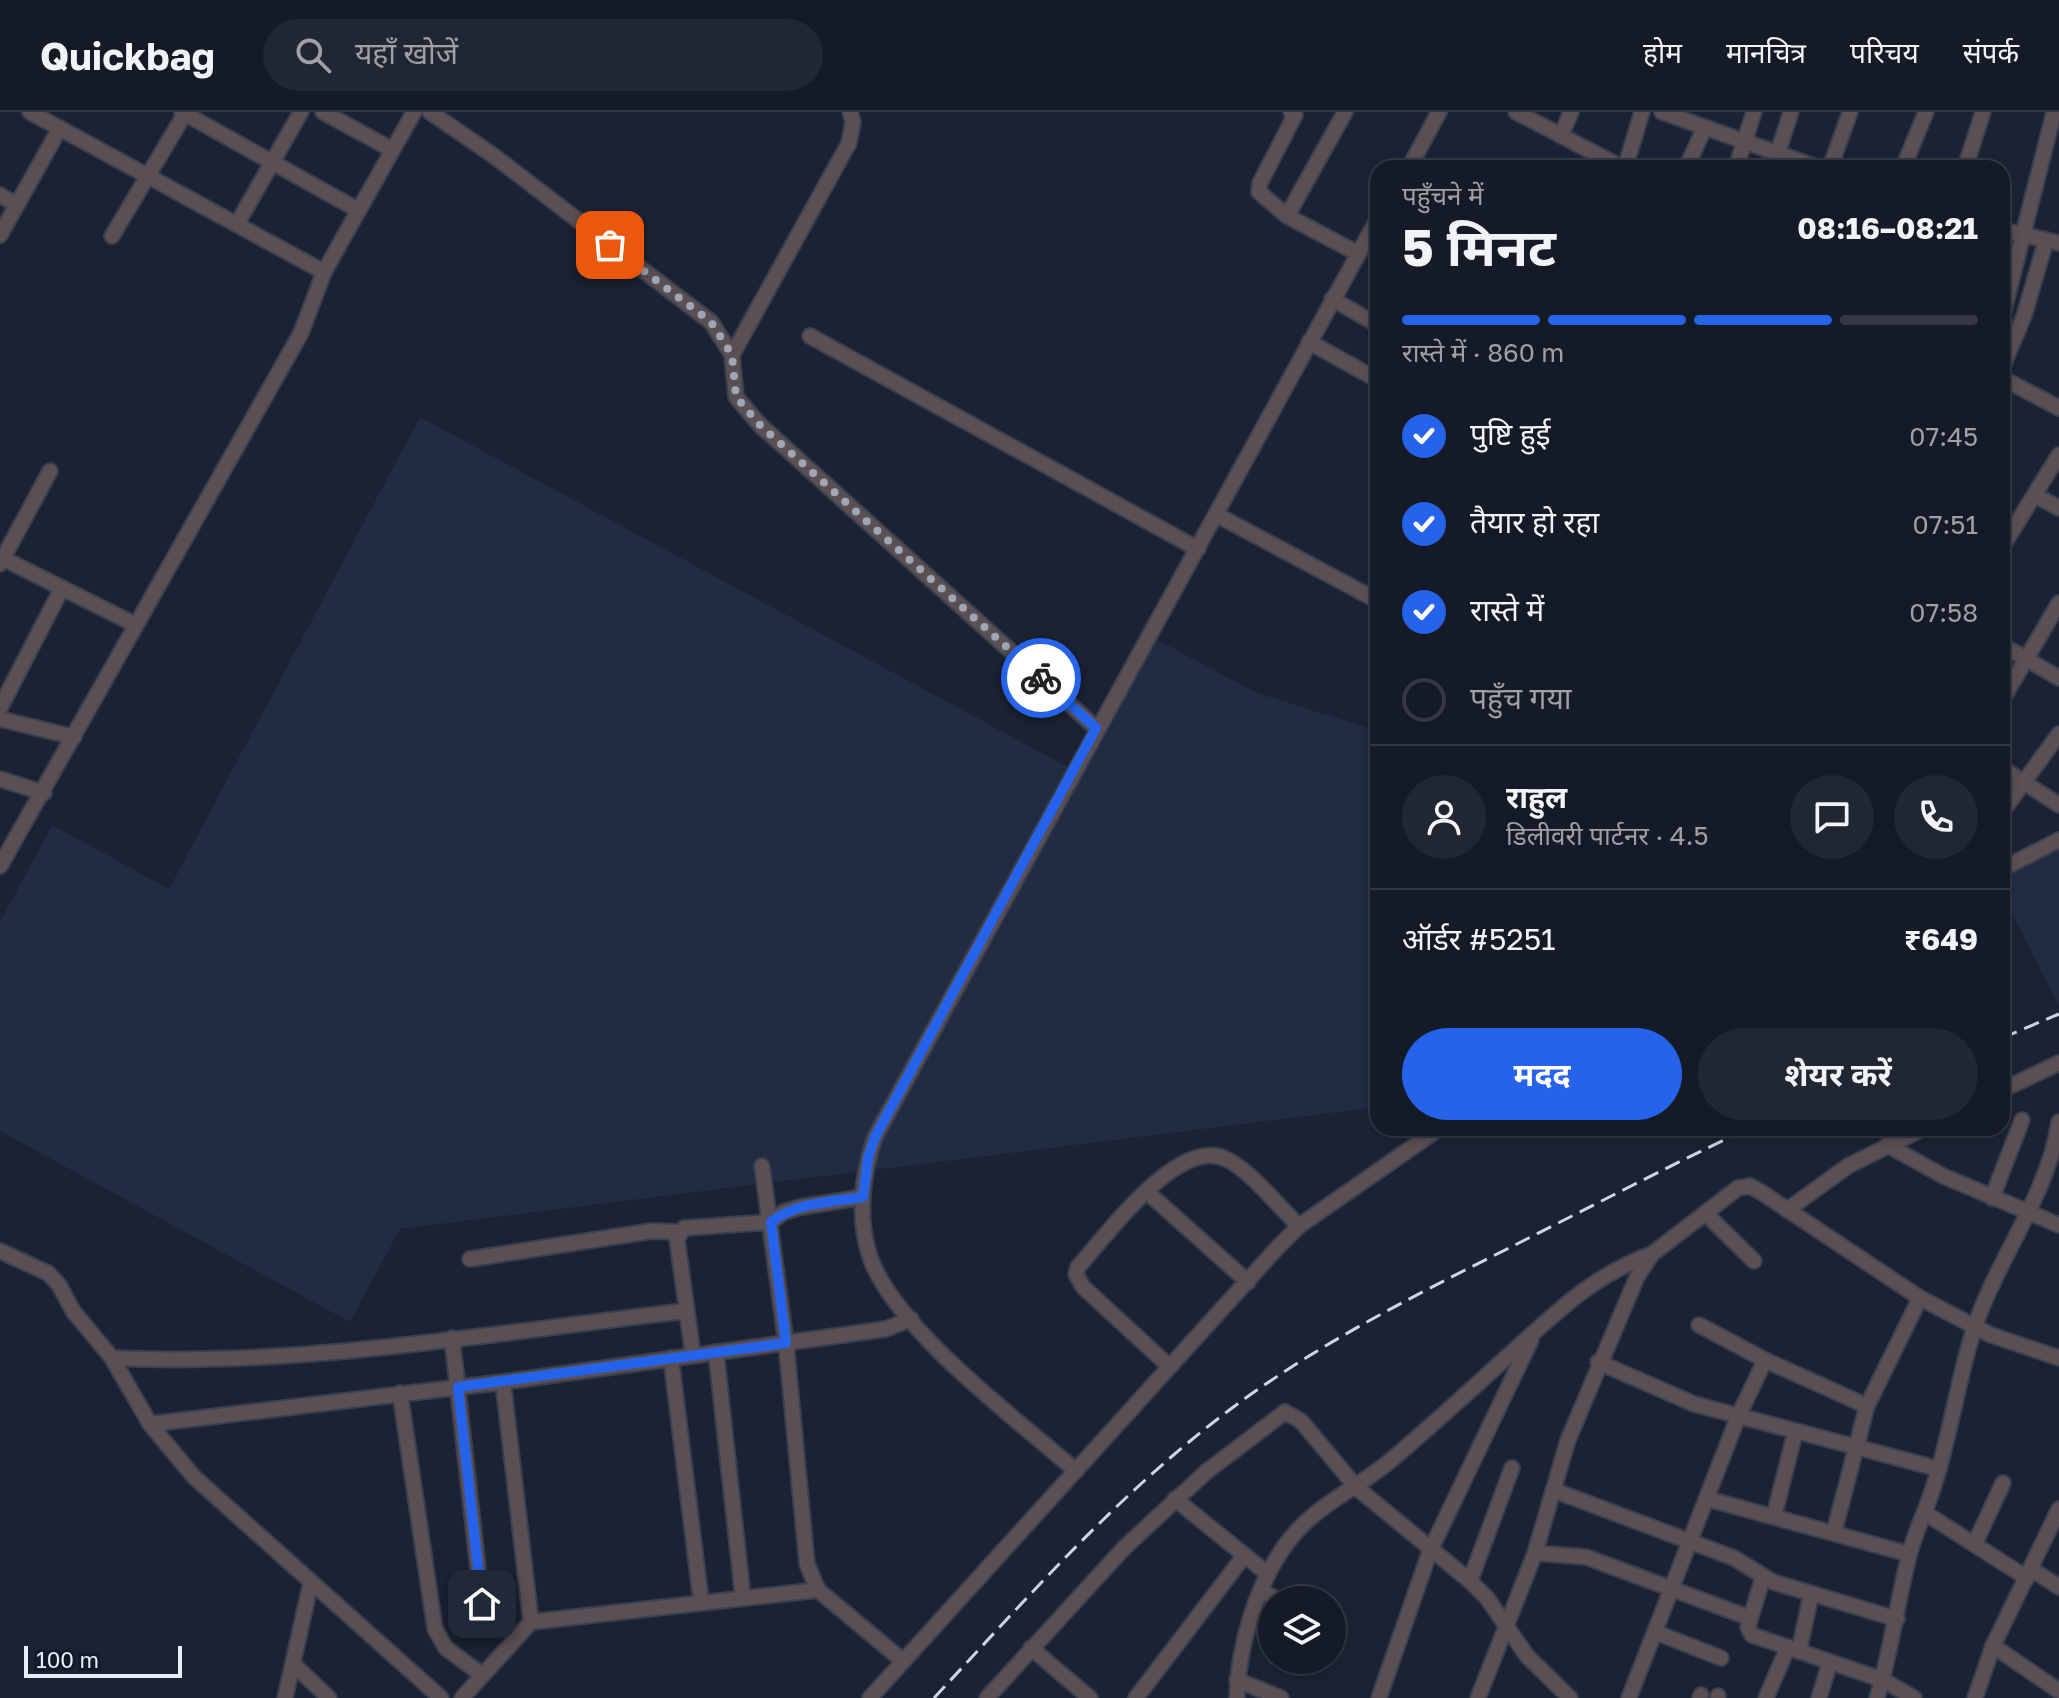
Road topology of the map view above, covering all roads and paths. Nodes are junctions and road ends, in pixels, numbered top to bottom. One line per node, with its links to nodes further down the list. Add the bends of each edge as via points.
1 (30, 112): 22 (street)
2 (301, 112): 37 (street)
3 (323, 112): 26 (street)
4 (414, 112): 26 (street)
5 (430, 112): 58 (street, via 703,316)
6 (850, 112): 58 (street, via 849,143)
7 (1345, 112): 42 (street)
8 (1439, 112): 28 (street)
9 (1516, 112): 23 (street)
10 (1571, 112): 23 (street)
11 (1642, 112): 30 (street)
12 (1662, 112): 21 (street)
13 (1754, 112): 24 (street)
14 (1791, 112): 27 (street)
15 (1850, 112): 34 (street)
16 (1926, 112): 35 (street)
17 (1983, 112): 36 (street)
18 (2054, 112): 25 (street)
19 (184, 113): 37 (street); 38 (street)
20 (1294, 113): 42 (street, via 1259,192)
21 (1697, 121): 24 (street); 31 (street)
22 (60, 128): 38 (street); 40 (street)
23 (1561, 136): 29 (street)
24 (1743, 143): 27 (street); 32 (street)
25 (2053, 144): 47 (street)
26 (391, 149): 41 (street)
27 (1777, 155): 33 (street)
28 (1413, 160)
29 (1608, 160)
30 (1627, 160)
31 (1688, 160)
32 (1738, 160)
33 (1793, 160)
34 (1833, 160)
35 (1906, 160)
36 (1968, 160)
37 (273, 163): 41 (street); 43 (street)
38 (146, 175): 43 (street); 48 (street)
39 (0, 195): 40 (street)
40 (17, 205): 46 (street)
41 (358, 210): 51 (street)
42 (1287, 216): 50 (street)
43 (237, 224): 51 (street)
44 (1370, 231): 50 (street)
45 (2010, 232): 47 (street)
46 (0, 235)
47 (2025, 235): 49 (street); 52 (street)
48 (112, 236)
49 (2052, 242): 57 (street)
50 (1357, 253): 53 (street)
51 (324, 272): 73 (street, via 301,333)
52 (2010, 289)
53 (1332, 299): 54 (street); 56 (street)
54 (1370, 320)
55 (810, 336): 68 (street)
56 (1309, 342): 59 (street); 66 (street)
57 (2010, 349)
58 (732, 355): 80 (street, via 736,397 761,426)
59 (1370, 376)
60 (2010, 382): 61 (street)
61 (2059, 408)
62 (2059, 455): 64 (street)
63 (50, 471): 69 (street)
64 (2036, 496): 65 (street); 67 (street)
65 (2059, 508)
66 (1217, 515): 68 (street); 71 (street)
67 (2010, 535)
68 (1198, 549): 80 (street)
69 (1, 560): 70 (street)
70 (62, 588): 73 (street); 78 (street)
71 (1370, 597)
72 (2059, 603): 75 (street)
73 (134, 624): 82 (street)
74 (2010, 649): 75 (street)
75 (2027, 659): 76 (street); 77 (street)
76 (2059, 678)
77 (2010, 687)
78 (0, 708)
79 (0, 719): 82 (street)
80 (1096, 728): 102 (street, via 875,1137)
81 (2059, 734): 85 (street)
82 (74, 737): 86 (street)
83 (2010, 773): 85 (street)
84 (0, 779): 86 (street)
85 (2023, 781): 87 (street); 88 (street)
86 (44, 793): 91 (street)
87 (2010, 800)
88 (2059, 805)
89 (2059, 840): 90 (street)
90 (2010, 865)
91 (0, 866)
92 (2059, 1063): 93 (street)
93 (2010, 1086)
94 (2022, 1120): 103 (street)
95 (2059, 1122): 98 (street)
96 (1428, 1136): 109 (street)
97 (1907, 1136): 99 (street)
98 (2058, 1142): 105 (street)
99 (1887, 1145): 103 (street); 104 (street)
100 (762, 1166): 107 (street)
101 (1147, 1192): 109 (street, via 1182,1162 1211,1154 1233,1163); 115 (street); 131 (street, via 1076,1274 1083,1287)
102 (863, 1197): 107 (street, via 801,1207); 118 (street, via 870,1258)
103 (1992, 1198): 105 (street)
104 (1787, 1210): 106 (street, via 1750,1186 1738,1188); 116 (street)
105 (2026, 1211): 108 (street); 120 (street)
106 (1705, 1213): 112 (street); 114 (street)
107 (771, 1222): 110 (street); 123 (street)
108 (2059, 1225)
109 (1299, 1226): 115 (street)
110 (679, 1232): 113 (street, via 652,1231); 117 (street)
111 (0, 1251): 126 (street, via 48,1273)
112 (1652, 1254): 121 (street, via 1602,1275); 130 (street)
113 (470, 1259)
114 (1754, 1261)
115 (1248, 1282): 131 (street)
116 (1920, 1298): 120 (street); 135 (street)
117 (686, 1311): 122 (street); 125 (street)
118 (911, 1319): 123 (street, via 886,1329); 142 (street)
119 (1699, 1325): 129 (street)
120 (1975, 1327): 128 (street); 141 (street)
121 (1537, 1329): 144 (street); 154 (street)
122 (452, 1338): 126 (street, via 291,1355 179,1361); 133 (street)
123 (786, 1343): 124 (street); 166 (street, via 804,1546)
124 (716, 1352): 125 (street); 168 (street)
125 (693, 1355): 127 (street)
126 (112, 1358): 137 (street)
127 (671, 1358): 132 (street); 169 (street)
128 (2059, 1358)
129 (1765, 1360): 135 (street); 136 (street)
130 (1598, 1362): 136 (street); 145 (street)
131 (1170, 1367): 142 (street)
132 (503, 1382): 133 (street); 174 (street)
133 (458, 1387): 134 (street); 170 (street)
134 (400, 1393): 137 (street); 184 (street, via 435,1629 446,1648)
135 (1867, 1406): 139 (street)
136 (1738, 1417): 138 (street); 147 (street)
137 (150, 1424): 162 (street, via 194,1477)
138 (1795, 1433): 139 (street); 149 (street)
139 (1858, 1449): 141 (street); 151 (street)
140 (1512, 1468): 161 (street)
141 (1939, 1469): 148 (street)
142 (1076, 1471): 181 (street)
143 (2003, 1483): 153 (street)
144 (1357, 1488): 146 (street, via 1301,1421 1285,1412); 154 (street); 159 (street, via 1310,1515)
145 (1553, 1490): 152 (street); 155 (street)
146 (1175, 1499): 157 (street); 178 (street)
147 (1708, 1499): 149 (street); 152 (street)
148 (1925, 1513): 153 (street); 156 (street)
149 (1774, 1516): 151 (street)
150 (2057, 1518): 158 (street)
151 (1834, 1532): 156 (street)
152 (1691, 1543): 160 (street, via 1749,1565); 165 (street)
153 (1975, 1543): 158 (street)
154 (1430, 1551): 161 (street); 198 (street)
155 (1535, 1553): 165 (street, via 1586,1557); 175 (street)
156 (1909, 1554): 173 (street)
157 (1244, 1556): 159 (street); 188 (street)
158 (2029, 1573): 164 (street); 177 (street)
159 (1268, 1574): 163 (street)
160 (1763, 1577): 167 (street); 172 (street)
161 (1470, 1581): 175 (street)
162 (311, 1582): 183 (street); 191 (street)
163 (1264, 1586)
164 (2059, 1587)
165 (1673, 1588): 172 (street); 176 (street)
166 (818, 1590): 168 (street); 181 (street)
167 (1811, 1595): 173 (street); 179 (street)
168 (743, 1598): 169 (street)
169 (701, 1601): 174 (street)
170 (482, 1604)
171 (1258, 1606): 185 (street)
172 (1750, 1618): 179 (street, via 1752,1635)
173 (1897, 1619): 186 (street)
174 (531, 1622): 184 (street)
175 (1504, 1626): 199 (street); 200 (street)
176 (1655, 1632): 180 (street); 201 (street)
177 (1993, 1646): 187 (street); 206 (street)
178 (1031, 1648): 194 (street); 195 (street)
179 (1794, 1649): 182 (street); 202 (street)
180 (1721, 1658)
181 (903, 1661): 193 (street)
182 (1830, 1662): 186 (street); 203 (street)
183 (293, 1664): 189 (street); 190 (street)
184 (482, 1675): 192 (street)
185 (1237, 1680): 196 (street); 197 (street)
186 (1883, 1680): 204 (street); 205 (street)
187 (2059, 1691)
188 (1140, 1695)
189 (285, 1698)
190 (329, 1698)
191 (441, 1698)
192 (462, 1698)
193 (870, 1698)
194 (987, 1698)
195 (1090, 1698)
196 (1237, 1698)
197 (1281, 1698)
198 (1379, 1698)
199 (1478, 1698)
200 (1570, 1698)
201 (1629, 1698)
202 (1766, 1698)
203 (1819, 1698)
204 (1877, 1698)
205 (1914, 1698)
206 (1975, 1698)

